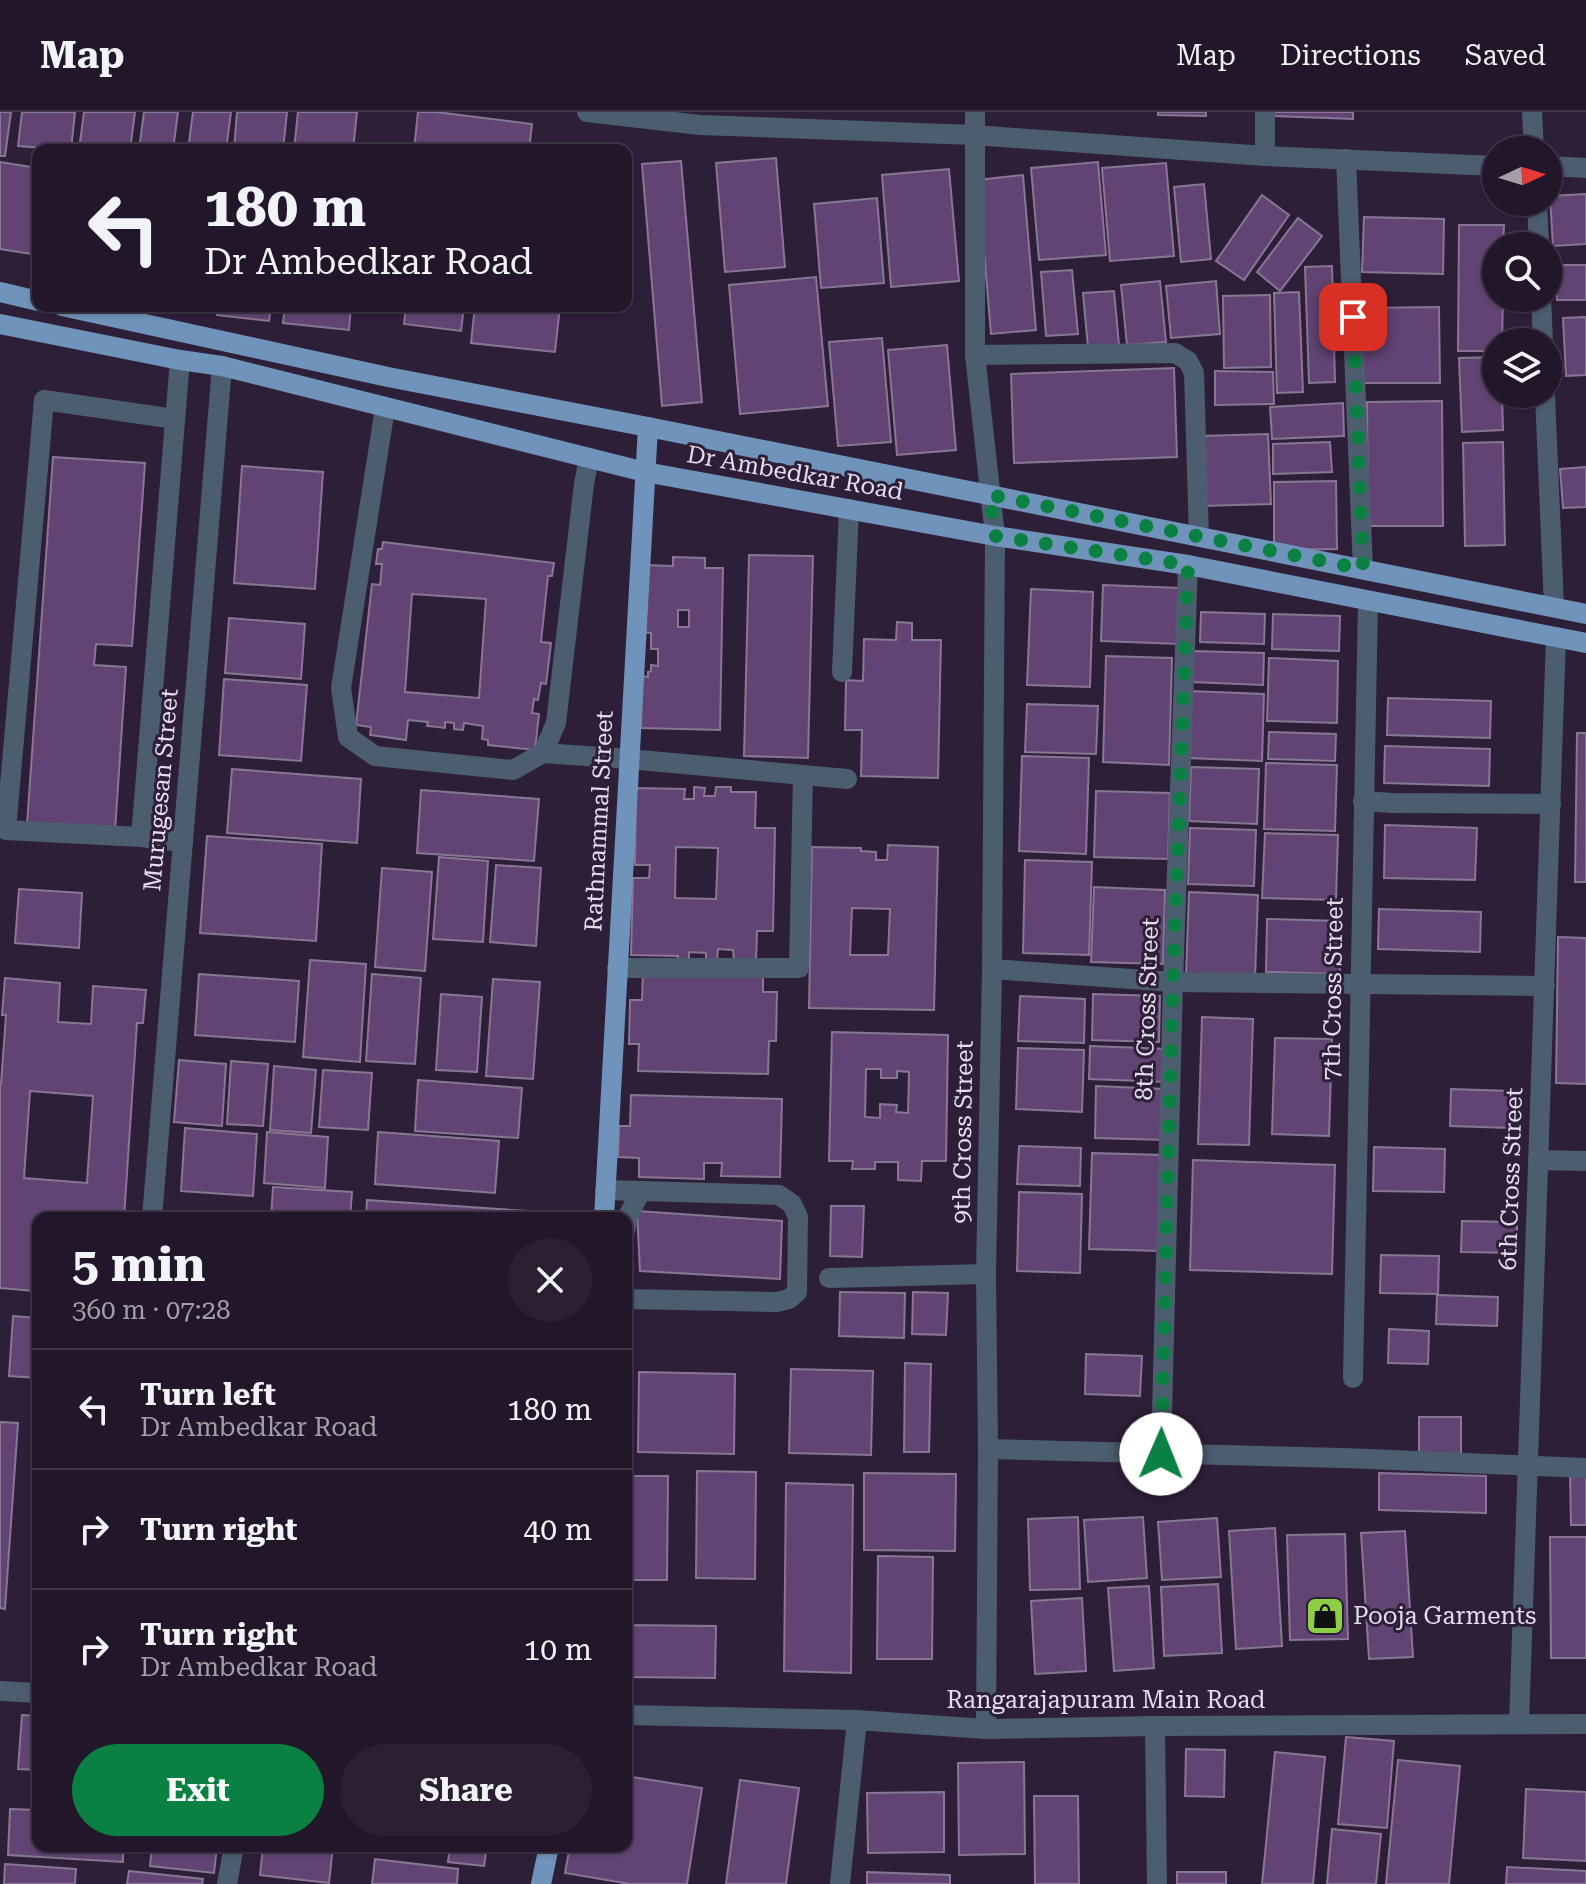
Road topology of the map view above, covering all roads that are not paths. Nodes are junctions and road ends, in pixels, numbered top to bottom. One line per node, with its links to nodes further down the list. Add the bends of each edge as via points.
1 (587, 112): 5 (street)
2 (975, 112): 6 (street, 9th Cross Street)
3 (1265, 112): 8 (street)
4 (1532, 112): 7 (street)
5 (700, 118): 6 (street)
6 (974, 135): 8 (street); 17 (street, 9th Cross Street)
7 (1533, 136)
8 (1265, 156): 9 (street)
9 (1346, 159): 10 (street); 31 (street)
10 (1482, 165)
11 (1562, 167): 12 (street)
12 (1586, 168)
13 (0, 292): 14 (main road)
14 (32, 300)
15 (90, 312): 23 (main road, Dr Ambedkar Road)
16 (0, 324): 18 (main road, Dr Ambedkar Road)
17 (975, 355): 26 (street, 9th Cross Street); 29 (street, via 1175,353 1188,361 1194,373)
18 (180, 360): 19 (main road, Dr Ambedkar Road); 22 (street)
19 (222, 366): 20 (main road, Dr Ambedkar Road); 45 (street, Murugesan Street)
20 (385, 408): 24 (main road, Dr Ambedkar Road); 38 (street, via 341,688 348,737 375,756 471,767 513,770)
21 (1546, 408): 33 (street)
22 (175, 419): 44 (street); 44 (street, via 44,400 6,830)
23 (648, 427): 25 (main road, Rathnammal Street); 26 (main road, Dr Ambedkar Road)
24 (589, 458): 25 (main road, Dr Ambedkar Road); 38 (street, via 556,723)
25 (645, 472): 27 (main road, Dr Ambedkar Road); 39 (main road, Rathnammal Street)
26 (990, 495): 28 (street, 9th Cross Street); 29 (main road, Dr Ambedkar Road)
27 (849, 509): 28 (main road, Dr Ambedkar Road); 37 (street)
28 (995, 536): 30 (main road, Dr Ambedkar Road); 47 (street, 9th Cross Street)
29 (1199, 537): 31 (main road, Dr Ambedkar Road)
30 (1188, 565): 32 (main road, Dr Ambedkar Road); 48 (street, 8th Cross Street)
31 (1363, 569): 33 (main road, Dr Ambedkar Road)
32 (1368, 602): 35 (main road, Dr Ambedkar Road); 42 (street, 7th Cross Street)
33 (1554, 607): 34 (main road, Dr Ambedkar Road)
34 (1586, 614)
35 (1556, 637): 36 (main road, Dr Ambedkar Road); 43 (street, 6th Cross Street)
36 (1586, 643)
37 (842, 672)
38 (543, 753): 39 (street)
39 (629, 759): 40 (street); 46 (main road, Rathnammal Street)
40 (803, 775): 41 (street); 46 (street, via 799,968)
41 (847, 779)
42 (1363, 801): 43 (street); 49 (street, 7th Cross Street)
43 (1551, 804): 50 (street, 6th Cross Street)
44 (141, 837): 45 (street)
45 (183, 842): 55 (street, Murugesan Street)
46 (617, 968): 53 (main road, Rathnammal Street)
47 (992, 969): 48 (street); 58 (street, 9th Cross Street)
48 (1173, 982): 49 (street); 63 (street, 8th Cross Street)
49 (1359, 985): 50 (street); 61 (street, 7th Cross Street)
50 (1545, 986): 51 (street, 6th Cross Street)
51 (1538, 1160): 52 (street); 64 (street, 6th Cross Street)
52 (1586, 1161)
53 (605, 1190): 54 (street); 56 (main road, Rathnammal Street)
54 (641, 1191): 57 (street); 60 (street, via 779,1195 798,1217 797,1292 777,1302)
55 (152, 1212)
56 (604, 1212)
57 (630, 1212)
58 (986, 1274): 59 (street); 62 (street, 9th Cross Street)
59 (829, 1278)
60 (632, 1299)
61 (1353, 1378)
62 (988, 1449): 63 (street); 73 (street, 9th Cross Street)
63 (1161, 1454): 64 (street)
64 (1527, 1466): 65 (street); 70 (street, 6th Cross Street)
65 (1586, 1468)
66 (0, 1691): 67 (street)
67 (32, 1693)
68 (632, 1715): 69 (street, Rangarajapuram Main Road)
69 (857, 1720): 73 (street, Rangarajapuram Main Road); 78 (street)
70 (1519, 1724): 71 (street, Rangarajapuram Main Road); 72 (street, Rangarajapuram Main Road)
71 (1586, 1724)
72 (1155, 1726): 73 (street, Rangarajapuram Main Road); 79 (street)
73 (986, 1729)
74 (233, 1852): 76 (street)
75 (548, 1852): 77 (main road)
76 (227, 1884)
77 (541, 1884)
78 (840, 1884)
79 (1157, 1884)

